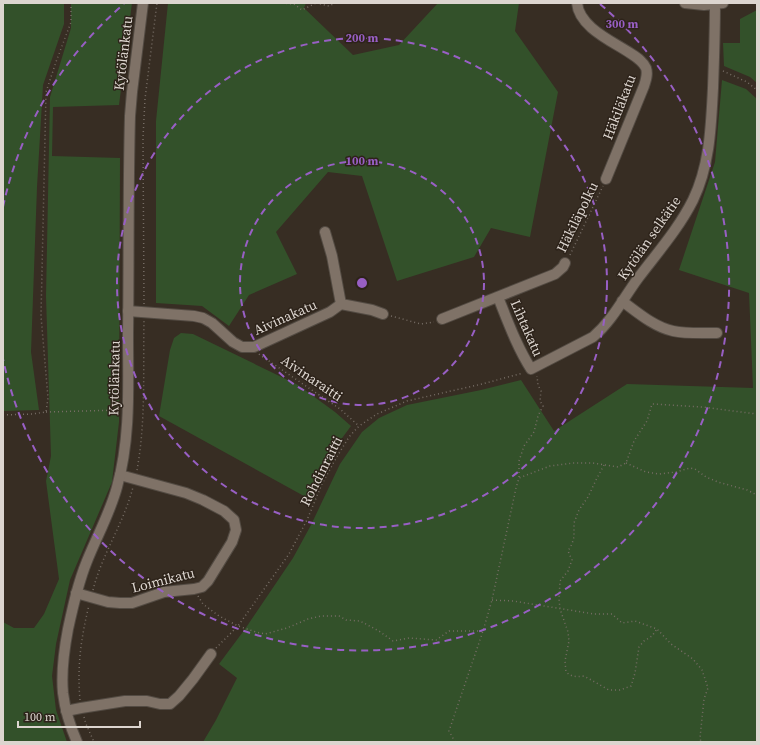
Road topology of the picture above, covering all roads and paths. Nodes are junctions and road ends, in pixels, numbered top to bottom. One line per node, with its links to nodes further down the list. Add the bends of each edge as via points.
1 (70, 3): 24 (path, via 71,22 46,92 40,316 48,398)
2 (143, 3): 17 (street, Kytölänkatu, via 130,116)
3 (282, 3): 4 (path, via 294,4 302,10)
4 (316, 3): 5 (path, via 329,6)
5 (335, 3)
6 (577, 3): 11 (street, Häkiläkatu, via 582,18 590,27 641,61 647,72 647,79)
7 (685, 3): 8 (street)
8 (718, 3): 9 (street, Kytölän selkätie)
9 (713, 68): 10 (path, via 747,82); 15 (street, Kytölän selkätie, via 710,140 694,199 671,236)
10 (757, 90)
11 (606, 179): 13 (path, Häkiläpolku)
12 (325, 232): 16 (street)
13 (565, 263): 14 (street, Lihtakatu, via 555,274)
14 (498, 297): 19 (street, Lihtakatu); 22 (street, Lihtakatu, via 523,357)
15 (622, 301): 20 (street, via 660,327 687,333); 22 (street, Kytölän selkätie, via 610,320 593,337)
16 (341, 304): 18 (street); 21 (street, Aivinakatu, via 330,312)
17 (128, 311): 21 (street, Aivinakatu, via 203,318 232,342 242,347); 23 (street, Kytölänkatu)
18 (383, 314): 19 (path, via 420,324)
19 (442, 319)
20 (717, 333)
21 (254, 347): 27 (path, Aivinaraitti, via 260,356 340,409)
22 (534, 370): 27 (path, Rohdinraitti, via 407,400); 31 (path, via 542,392 540,401 543,406 534,432 524,446 519,461)
23 (128, 410): 24 (path); 30 (street, Kytölänkatu, via 127,437)
24 (46, 412): 26 (path)
25 (757, 414): 28 (path, via 652,404 647,421 634,441)
26 (3, 415)
27 (359, 426): 37 (path, Rohdinraitti, via 335,460 322,484 308,520 289,554)
28 (626, 463): 29 (path, via 618,467); 32 (path, via 646,472 659,474 695,469 706,477)
29 (604, 464): 31 (path, via 573,463 550,466); 36 (path, via 574,523 574,537 568,551 572,560 560,581)
30 (120, 475): 33 (street, Loimikatu, via 186,493 224,511 234,520 236,530 232,542 208,581); 34 (street, Kytölänkatu)
31 (519, 478): 35 (path)
32 (757, 495)
33 (194, 590): 34 (street, Loimikatu, via 164,592 132,603 102,600); 37 (path, via 203,604)
34 (76, 593): 41 (street, Kytölänkatu, via 62,676)
35 (492, 600): 36 (path, via 513,600); 39 (path)
36 (560, 609): 38 (path, via 612,614 622,623 635,621); 38 (path, via 569,641 565,661 566,672 572,676 584,676 609,690 631,686 639,647)
37 (238, 626): 39 (path, via 265,634 287,628 308,618 339,616 346,620 360,621 393,641 409,638 436,640 449,632); 40 (path, Rohdinraitti)
38 (657, 629): 44 (path, via 671,644 693,659 702,670 708,688 704,699)
39 (483, 631): 43 (path, via 449,731)
40 (211, 654): 41 (street, via 170,704 125,701)
41 (66, 711): 42 (street, Kytölänkatu)
42 (77, 742)
43 (455, 742)
44 (701, 742)

